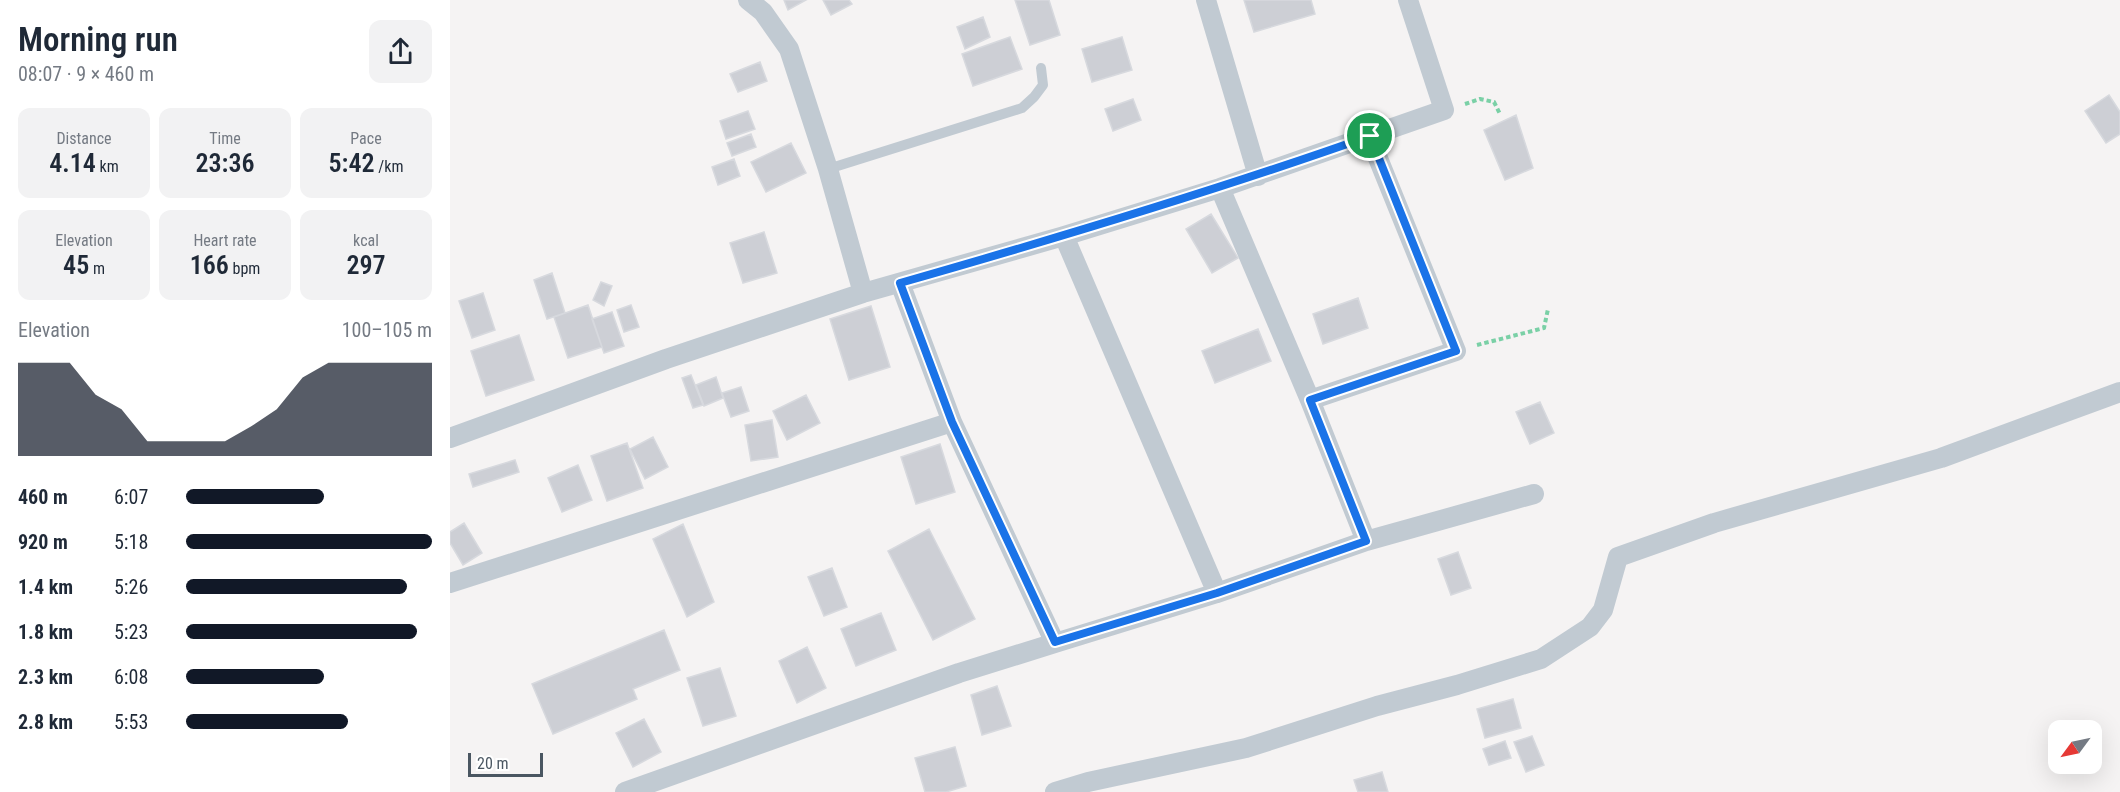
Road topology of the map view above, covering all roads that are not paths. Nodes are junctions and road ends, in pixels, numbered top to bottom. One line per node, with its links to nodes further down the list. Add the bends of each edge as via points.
1 (748, 0): 6 (street, via 763,12 789,49)
2 (1206, 0): 7 (street)
3 (1408, 0): 5 (street, via 1444,110)
4 (1041, 68): 6 (lane, via 1043,85 1022,108)
5 (1370, 136): 7 (street); 13 (street, via 1456,351)
6 (828, 169): 11 (street)
7 (1258, 176): 8 (street)
8 (1220, 188): 9 (street); 13 (street)
9 (1064, 236): 10 (street); 19 (street)
10 (900, 283): 11 (street); 14 (street)
11 (864, 293): 15 (street, via 666,359)
12 (2120, 392): 22 (street, via 1941,458 1714,523 1618,557 1603,610 1590,627 1541,659 1246,748)
13 (1310, 400): 17 (street)
14 (952, 422): 18 (street); 20 (street)
15 (450, 438)
16 (1534, 494): 17 (street)
17 (1366, 541): 19 (street)
18 (450, 583)
19 (1217, 593): 20 (street)
20 (1055, 642): 21 (street, via 905,691)
21 (625, 792)
22 (1055, 792)

